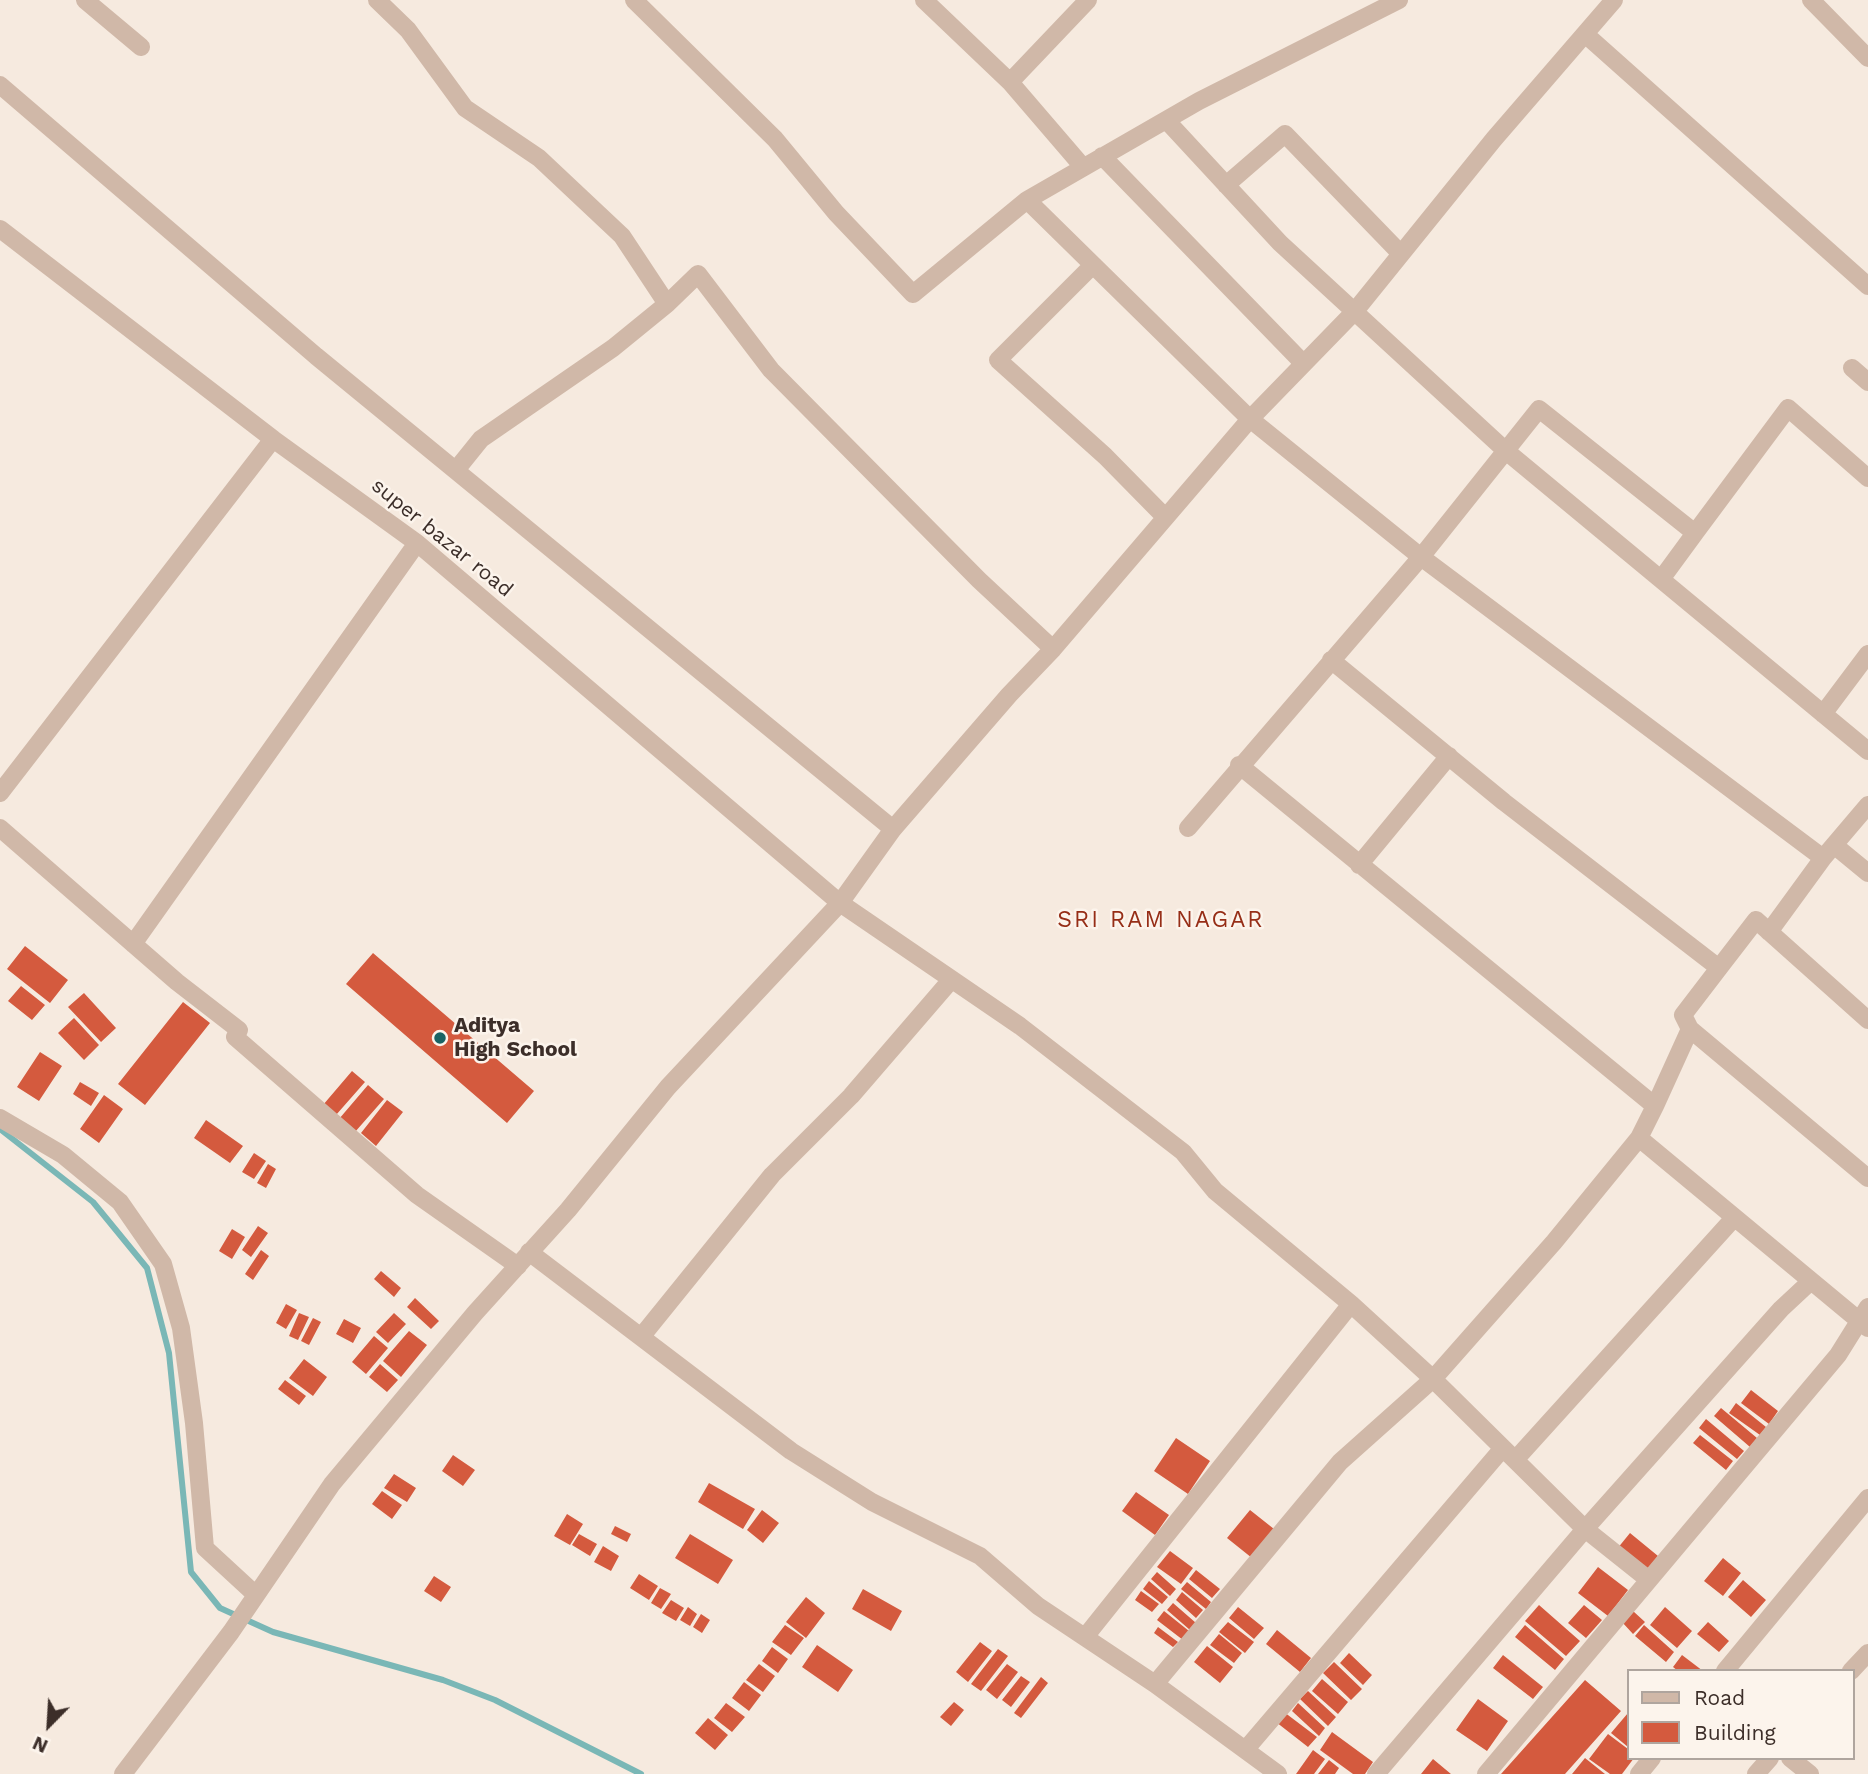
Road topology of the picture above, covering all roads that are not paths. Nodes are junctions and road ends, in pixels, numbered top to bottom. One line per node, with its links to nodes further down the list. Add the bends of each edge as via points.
1 (85, 0): 10 (street)
2 (377, 0): 23 (street, via 408,30 465,107 539,158 622,236)
3 (634, 0): 18 (street, via 775,139 836,213 913,294)
4 (924, 0): 12 (street)
5 (1088, 0): 12 (street)
6 (1399, 0): 14 (street)
7 (1614, 0): 9 (street)
8 (1811, 0): 11 (street)
9 (1585, 34): 20 (street); 22 (street)
10 (141, 47)
11 (1868, 58)
12 (1010, 82): 16 (street)
13 (0, 85): 31 (street)
14 (1167, 121): 15 (street); 17 (street)
15 (1102, 156): 16 (street); 25 (street)
16 (1083, 167): 18 (street)
17 (1226, 185): 20 (street, via 1284,134); 24 (street, via 1280,243)
18 (1027, 200): 21 (street)
19 (0, 229): 29 (street, super bazar road)
20 (1401, 254): 24 (street)
21 (1093, 265): 28 (street); 33 (street, via 998,360)
22 (1868, 286)
23 (667, 304): 31 (street, via 481,439); 38 (street, via 698,274 771,370)
24 (1355, 311): 25 (street); 30 (street)
25 (1303, 363): 28 (street)
26 (1852, 368): 27 (street)
27 (1868, 382)
28 (1250, 419): 33 (street); 36 (street)
29 (273, 439): 35 (street, super bazar road); 45 (street)
30 (1506, 451): 34 (street, via 1539,408); 36 (street); 37 (street)
31 (456, 470): 49 (street)
32 (1868, 478): 34 (street, via 1788,408)
33 (1165, 517): 38 (street)
34 (1695, 533): 37 (street)
35 (418, 543): 53 (street, super bazar road); 55 (street)
36 (1421, 557): 40 (street); 50 (street)
37 (1662, 578): 41 (street)
38 (1053, 649): 49 (street)
39 (1868, 654): 41 (street)
40 (1331, 660): 43 (street); 44 (street)
41 (1823, 713): 42 (street)
42 (1868, 751)
43 (1449, 756): 51 (street); 56 (street)
44 (1239, 765): 48 (street); 51 (street)
45 (0, 793)
46 (1868, 805): 50 (street)
47 (0, 828): 55 (street)
48 (1188, 828)
49 (893, 829): 53 (street)
50 (1828, 851): 52 (street); 54 (street)
51 (1359, 865): 60 (street)
52 (1868, 873)
53 (840, 903): 57 (street, super bazar road); 65 (street, via 668,1087)
54 (1769, 932): 56 (street, via 1756,920); 58 (street)
55 (133, 944): 65 (street, via 239,1030 235,1037 417,1195)
56 (1719, 968): 59 (street, via 1683,1015)
57 (951, 980): 67 (street, super bazar road, via 1020,1026 1183,1152 1215,1191); 69 (street, via 850,1096 772,1175)
58 (1868, 1020)
59 (1690, 1029): 60 (street); 63 (street)
60 (1655, 1105): 62 (street)
61 (0, 1118): 75 (street, via 63,1155 120,1202 163,1264 181,1328 205,1548)
62 (1639, 1138): 64 (street); 70 (street)
63 (1868, 1178)
64 (1734, 1218): 66 (street); 71 (street)
65 (524, 1259): 69 (street); 75 (street, via 332,1483)
66 (1810, 1282): 68 (street); 73 (street)
67 (1351, 1304): 70 (street, super bazar road); 76 (street)
68 (1865, 1318): 74 (street)
69 (641, 1337): 76 (street, via 790,1451 872,1502 980,1556 1038,1606)
70 (1433, 1379): 71 (street, super bazar road); 80 (street, via 1340,1462)
71 (1509, 1454): 73 (street, super bazar road); 81 (street)
72 (1868, 1498): 78 (street)
73 (1585, 1529): 74 (street, super bazar road); 87 (street)
74 (1649, 1580): 88 (street)
75 (251, 1602): 85 (street)
76 (1085, 1637): 80 (street)
77 (1868, 1653): 79 (street)
78 (1727, 1669)
79 (1853, 1669)
80 (1155, 1684): 81 (street)
81 (1246, 1749): 86 (street)
82 (1650, 1760): 89 (street)
83 (1768, 1760): 90 (street)
84 (1792, 1760): 91 (street)
85 (123, 1774)
86 (1278, 1774)
87 (1376, 1774)
88 (1486, 1774)
89 (1639, 1774)
90 (1756, 1774)
91 (1810, 1774)

